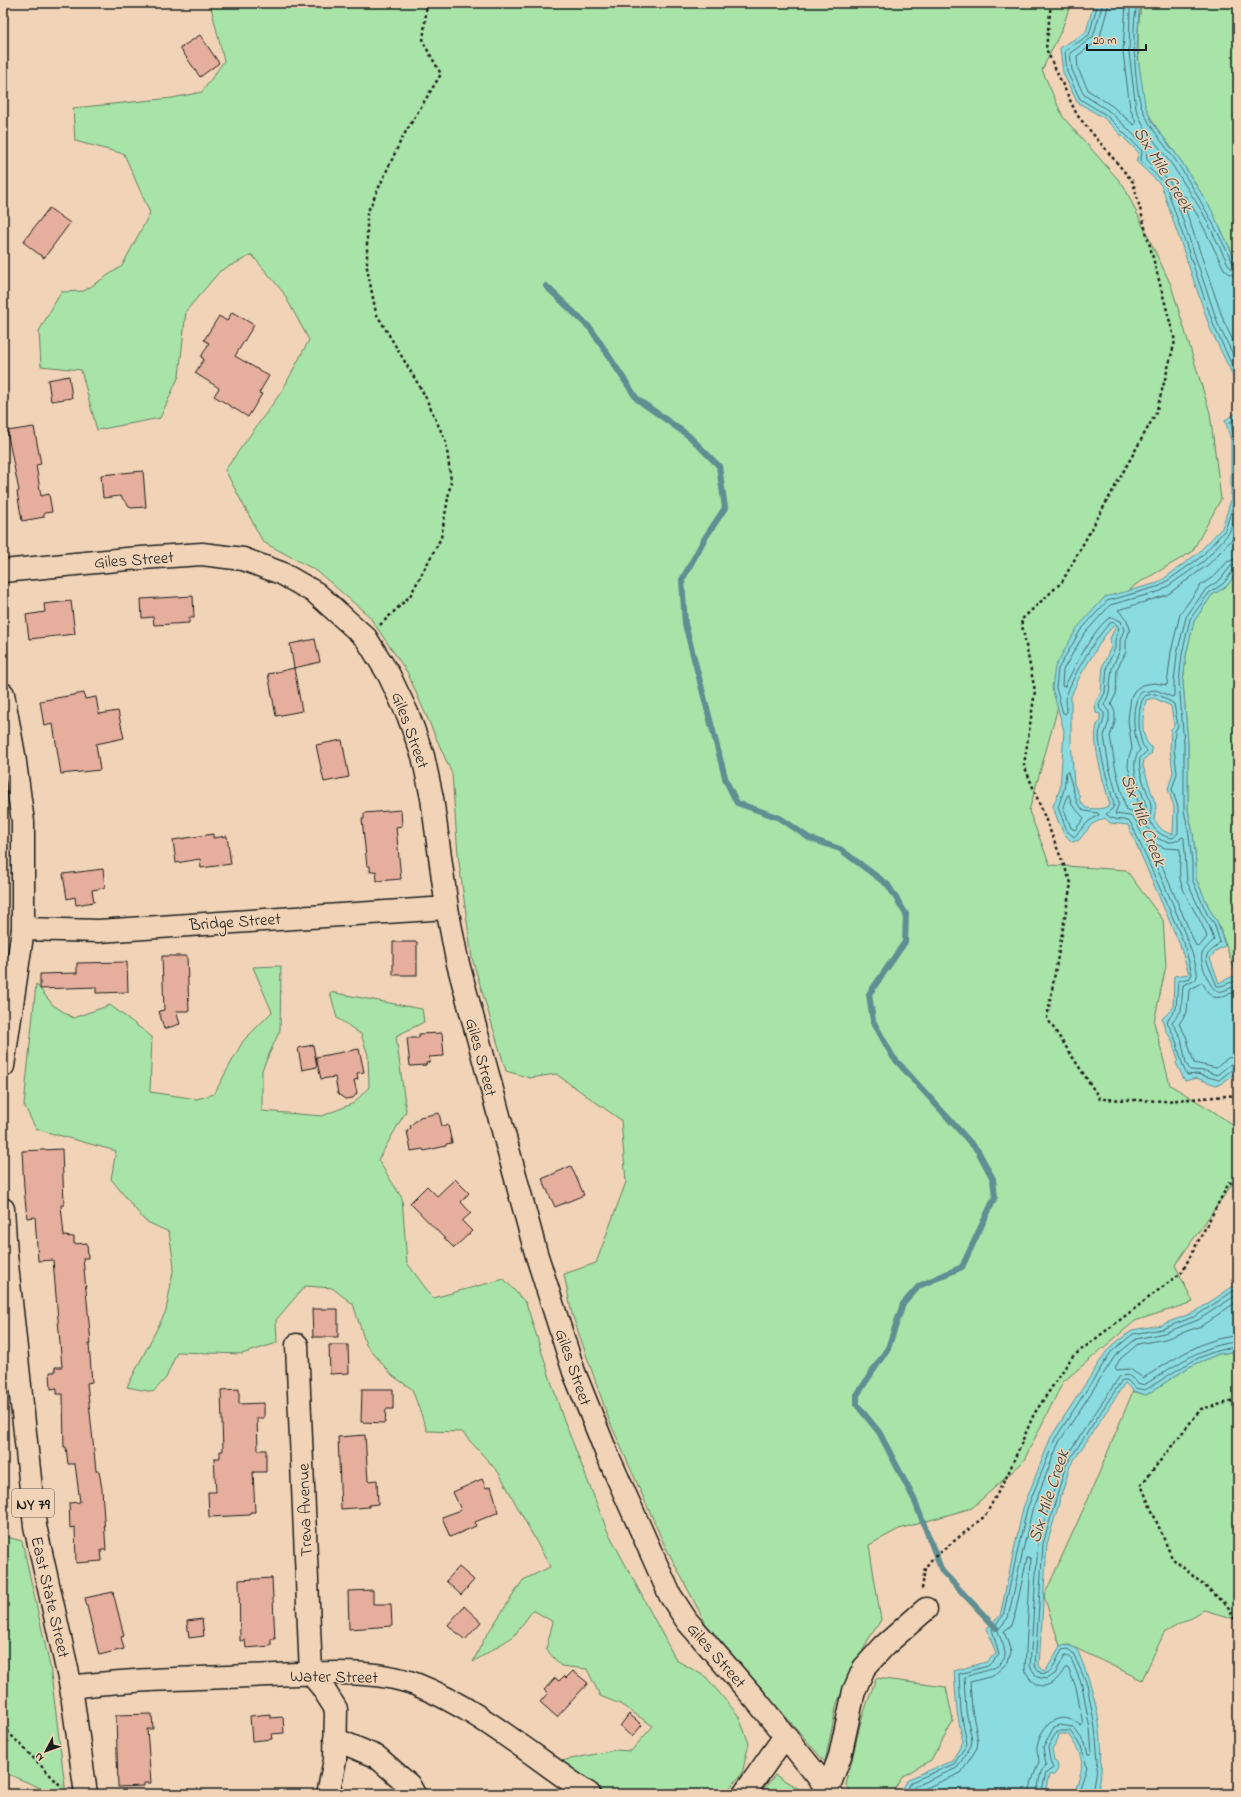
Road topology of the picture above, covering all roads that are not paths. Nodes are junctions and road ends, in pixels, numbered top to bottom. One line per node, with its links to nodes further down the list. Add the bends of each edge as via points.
1 (3, 570): 3 (main road, Giles Street, via 202,554 243,559 281,573 316,594 366,638 389,675 408,715 424,756)
2 (3, 694): 4 (main road, via 23,822)
3 (447, 908): 4 (main road, Bridge Street, via 99,931); 11 (main road, Giles Street, via 457,960 536,1253 574,1372 604,1447 670,1595 686,1621)
4 (23, 929): 5 (main road)
5 (3, 1066)
6 (3, 1209): 10 (main road, East State Street / NY 79, via 35,1526)
7 (297, 1345): 9 (main road, Treva Avenue)
8 (926, 1609): 14 (main road, via 884,1646 864,1668 854,1691)
9 (311, 1674): 10 (main road, Water Street, via 124,1681); 12 (main road, via 336,1709); 17 (main road, Water Street, via 349,1673 393,1678 414,1684 444,1697 484,1720)
10 (71, 1686): 13 (main road, East State Street / NY 79)
11 (785, 1736): 14 (main road, Giles Street); 18 (main road)
12 (335, 1739): 15 (main road, via 335,1760); 16 (main road, via 377,1757 408,1785)
13 (76, 1791)
14 (830, 1792)
15 (328, 1794)
16 (414, 1794)
17 (589, 1794)
18 (744, 1794)

